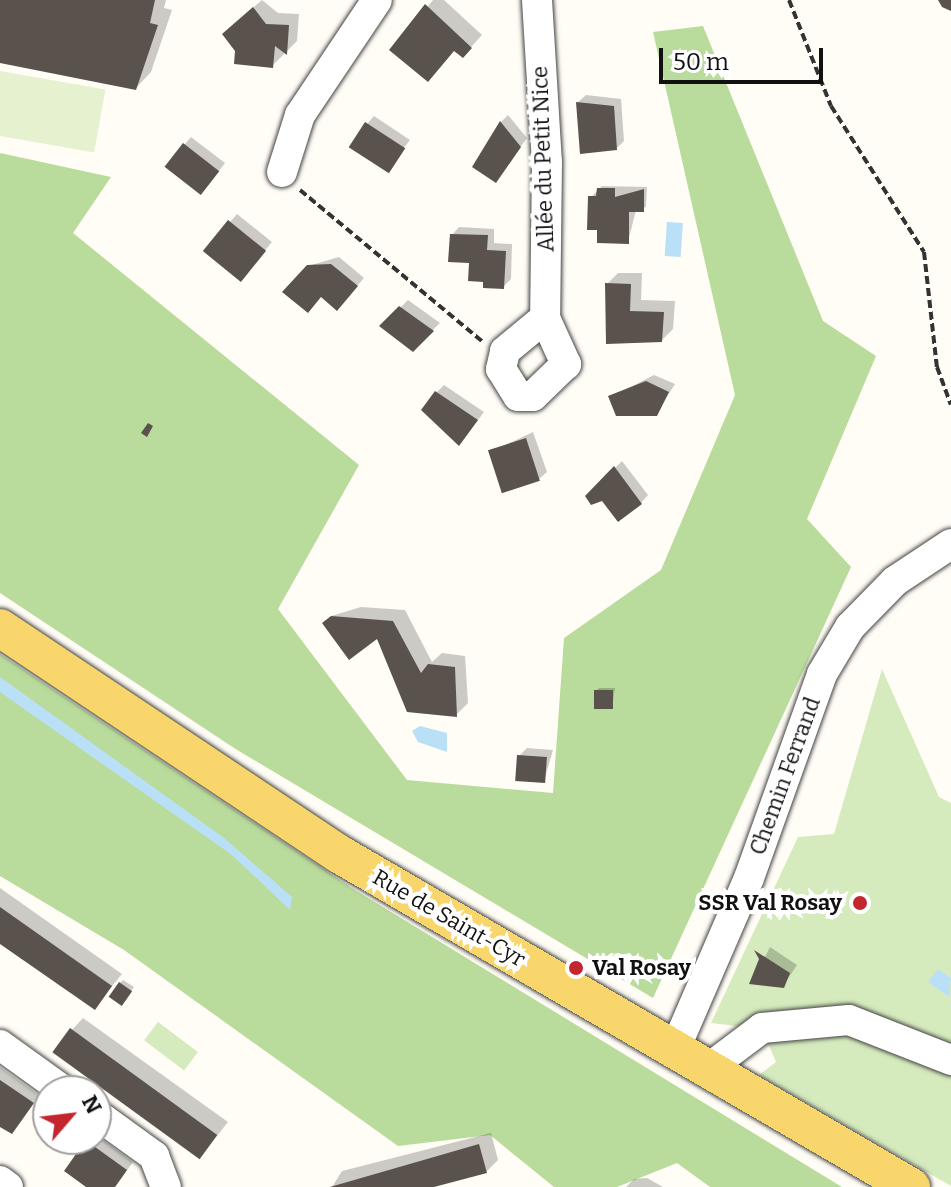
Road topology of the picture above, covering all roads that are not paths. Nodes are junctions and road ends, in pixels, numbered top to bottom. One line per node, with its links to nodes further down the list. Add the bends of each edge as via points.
1 (377, 0): 3 (street, via 300,115)
2 (537, 0): 4 (street, Allée du Petit Nice, via 547,162)
3 (282, 172)
4 (545, 318): 4 (street, Allée du Petit Nice, via 563,347 559,378 533,396 518,396 501,369 505,351)
5 (951, 544): 8 (street, Chemin Ferrand, via 895,581 850,627 822,674 749,878)
6 (0, 628): 8 (main road, Rue de Saint-Cyr, via 339,854)
7 (0, 1045): 11 (street)
8 (675, 1049): 10 (main road, Rue de Saint-Cyr)
9 (951, 1060): 10 (street, via 849,1020 762,1028)
10 (709, 1068): 16 (main road, Rue de Saint-Cyr)
11 (42, 1075)
12 (112, 1126): 15 (street, via 154,1156)
13 (0, 1181): 14 (street)
14 (8, 1187)
15 (166, 1187)
16 (911, 1187)

